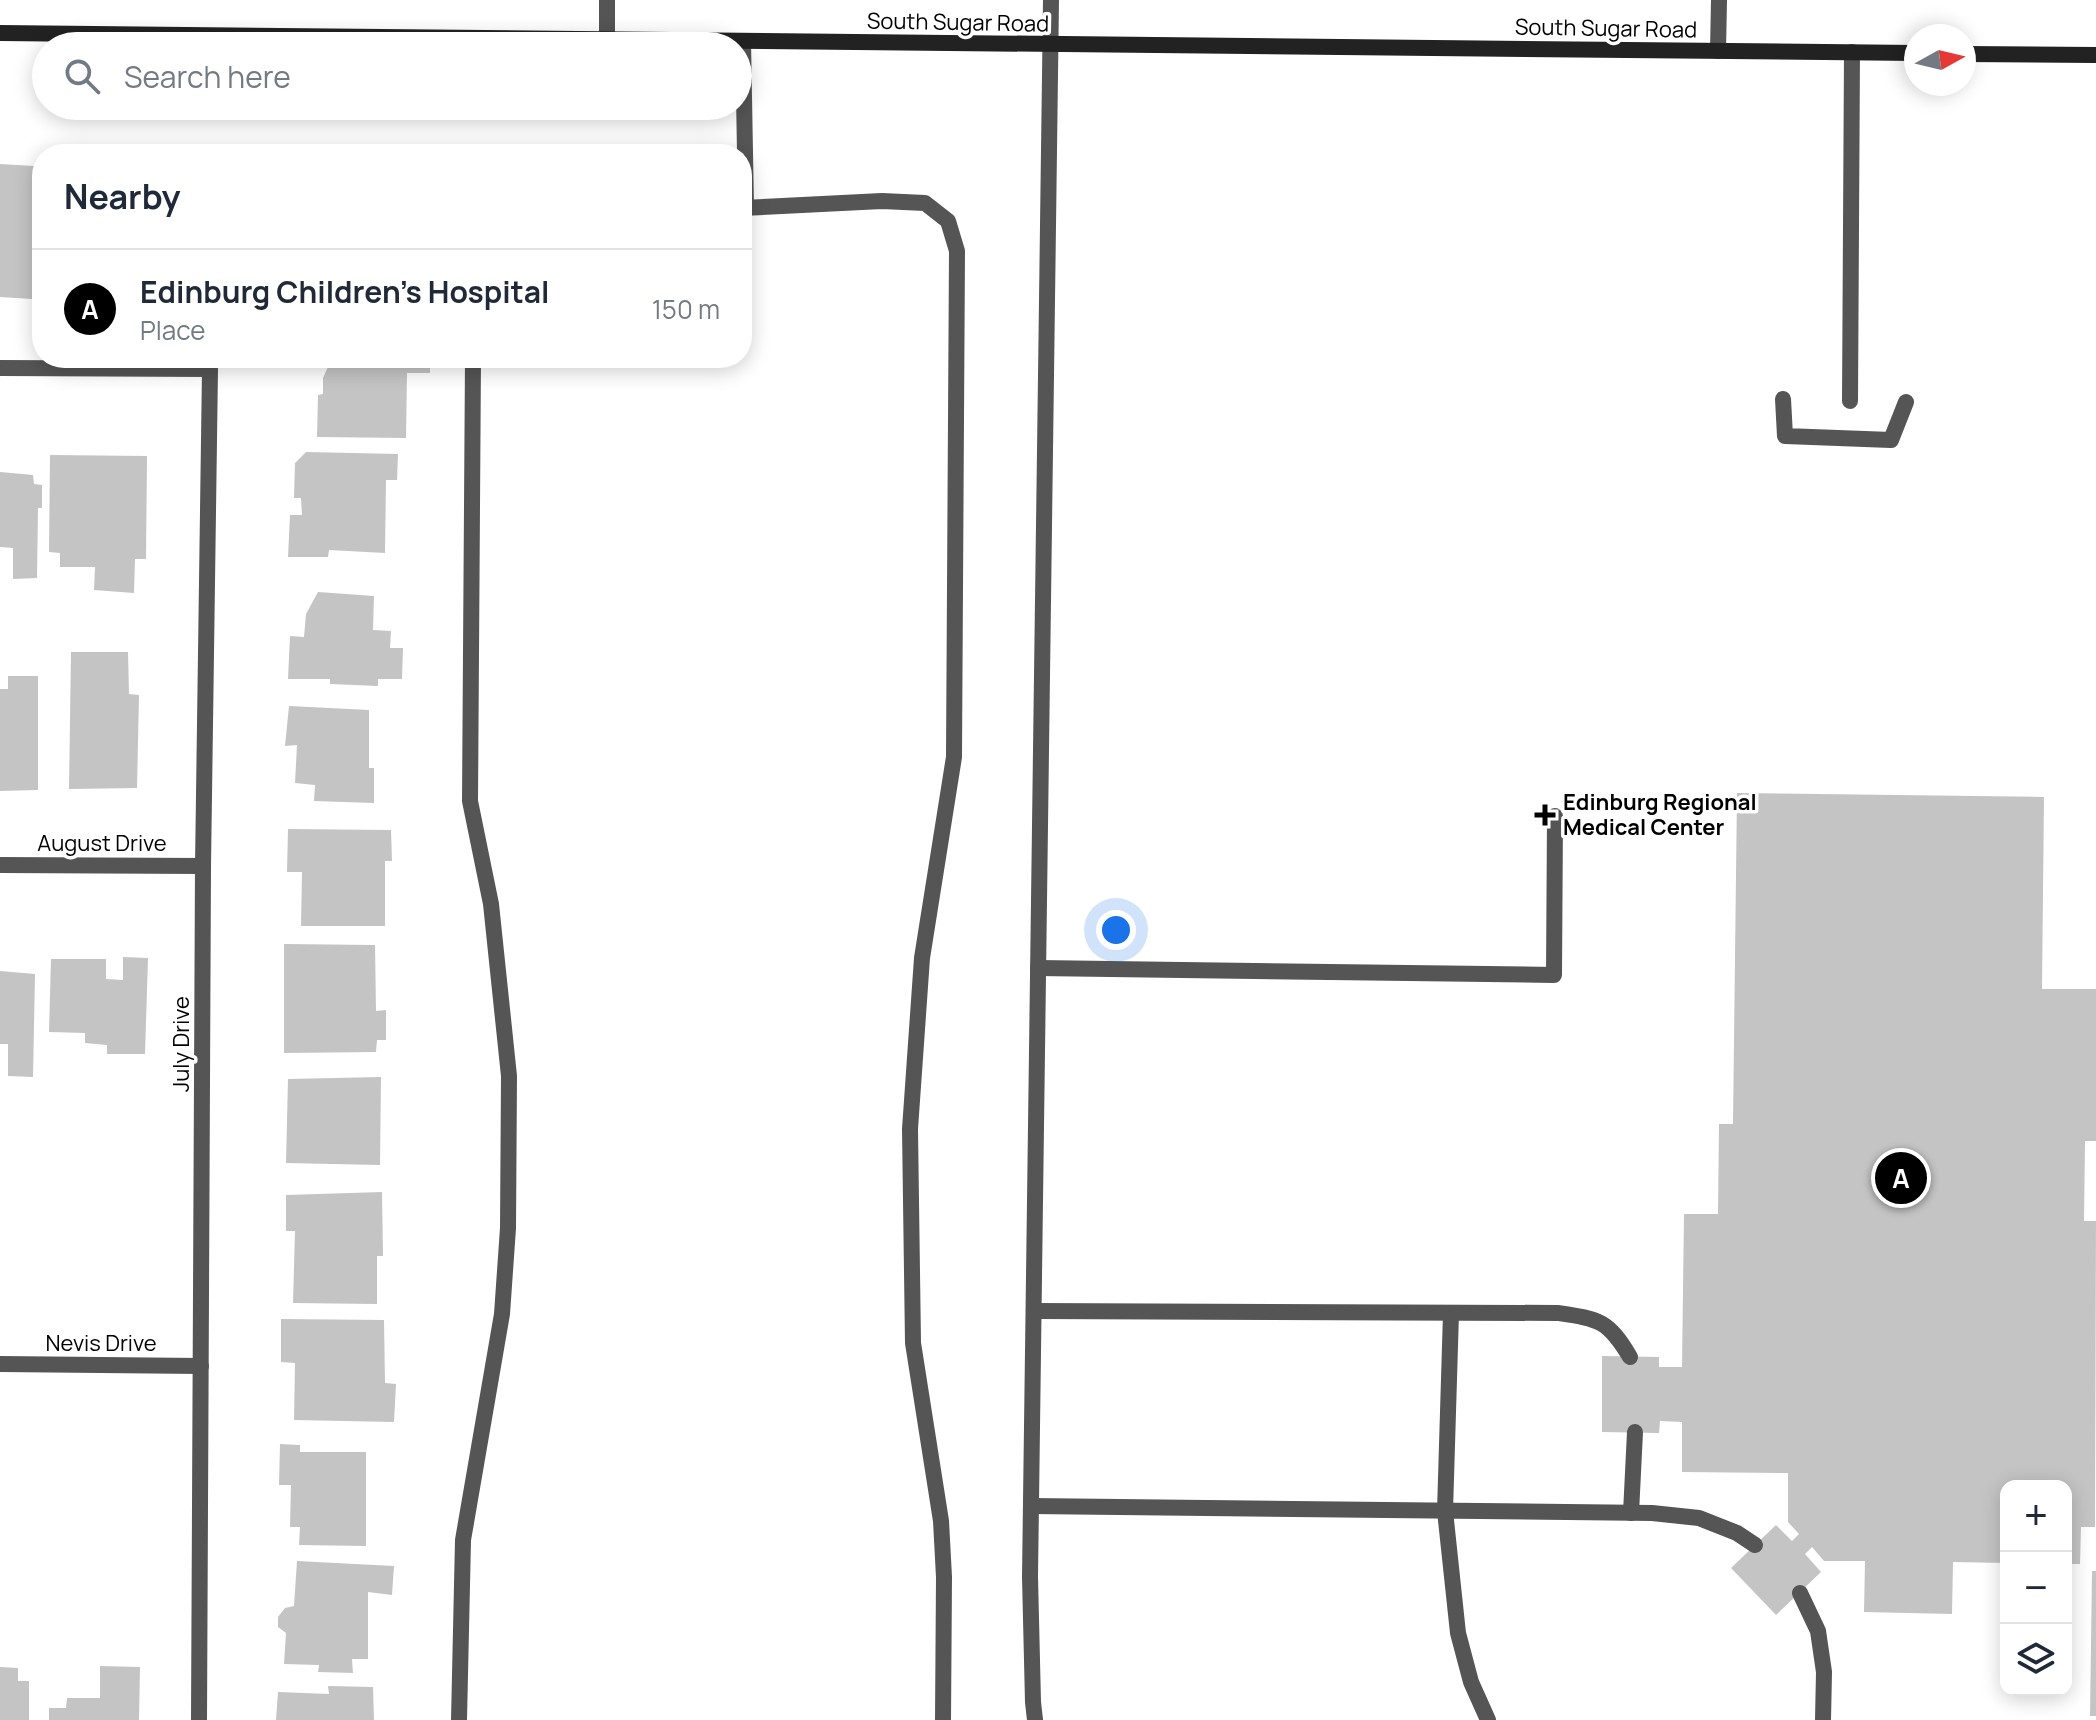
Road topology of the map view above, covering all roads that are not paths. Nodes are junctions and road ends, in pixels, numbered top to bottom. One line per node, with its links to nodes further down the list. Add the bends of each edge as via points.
1 (607, 0): 4 (street)
2 (1051, 0): 8 (street)
3 (1719, 0): 9 (street)
4 (607, 32)
5 (0, 33): 6 (main road, South Sugar Road)
6 (32, 33)
7 (752, 41): 8 (main road, South Sugar Road)
8 (1051, 44): 9 (main road, South Sugar Road); 25 (street)
9 (1718, 51): 10 (main road, South Sugar Road)
10 (1852, 52): 11 (main road, South Sugar Road); 20 (street)
11 (1904, 53)
12 (1976, 54): 13 (main road)
13 (2096, 55)
14 (743, 120): 15 (street)
15 (744, 144)
16 (752, 208): 39 (street, via 925,203 948,221 957,251 954,757 922,958 910,1129 913,1343 941,1521)
17 (0, 368): 24 (street, July Drive, via 210,369)
18 (473, 368): 38 (street, via 470,801 491,904 509,1076 508,1228 502,1314 463,1540)
19 (1783, 399): 21 (street, via 1785,436 1891,440)
20 (1850, 401)
21 (1906, 402)
22 (1555, 816): 25 (street, via 1554,975)
23 (0, 865): 24 (street, August Drive)
24 (203, 866): 30 (street, July Drive)
25 (1038, 968): 26 (street)
26 (1034, 1311): 27 (street); 32 (street)
27 (1451, 1313): 28 (street, via 1558,1313 1595,1319 1618,1336); 33 (street)
28 (1630, 1357)
29 (0, 1364): 30 (street, Nevis Drive)
30 (201, 1366): 37 (street, July Drive)
31 (1635, 1432): 34 (street)
32 (1031, 1506): 33 (street); 40 (street)
33 (1445, 1511): 34 (street); 41 (street, via 1458,1633)
34 (1631, 1513): 35 (street, via 1699,1518)
35 (1755, 1545)
36 (1800, 1593): 42 (street, via 1818,1631)
37 (199, 1720)
38 (459, 1720)
39 (943, 1720)
40 (1035, 1720)
41 (1488, 1720)
42 (1823, 1720)

